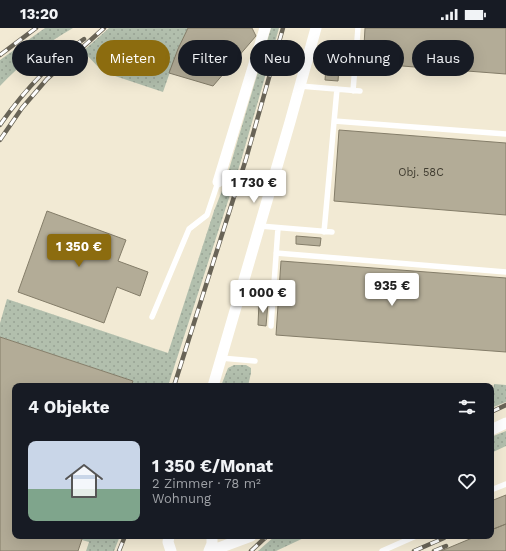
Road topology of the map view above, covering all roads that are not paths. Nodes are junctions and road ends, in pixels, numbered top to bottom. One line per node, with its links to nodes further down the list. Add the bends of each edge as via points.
1 (265, 28): 10 (street)
2 (316, 28): 4 (street)
3 (358, 28): 6 (lane)
4 (300, 86): 5 (lane); 11 (street)
5 (337, 89): 6 (lane); 8 (lane)
6 (352, 91): 7 (lane)
7 (360, 91)
8 (334, 121): 9 (lane); 13 (lane)
9 (506, 134)
10 (218, 182): 17 (lane, via 207,215 189,229)
11 (260, 226): 12 (lane); 19 (street)
12 (278, 228): 13 (lane); 15 (lane)
13 (324, 232): 14 (lane)
14 (332, 232)
15 (276, 253): 16 (lane); 18 (lane)
16 (506, 272)
17 (152, 317)
18 (271, 326)
19 (221, 358): 20 (lane); 21 (street)
20 (255, 361)
21 (214, 383)
22 (506, 423): 23 (street)
23 (494, 429)
24 (506, 484): 25 (lane)
25 (494, 489)
26 (212, 539): 29 (street)
27 (243, 539): 29 (street)
28 (409, 539): 30 (lane)
29 (210, 551)
30 (382, 551)

